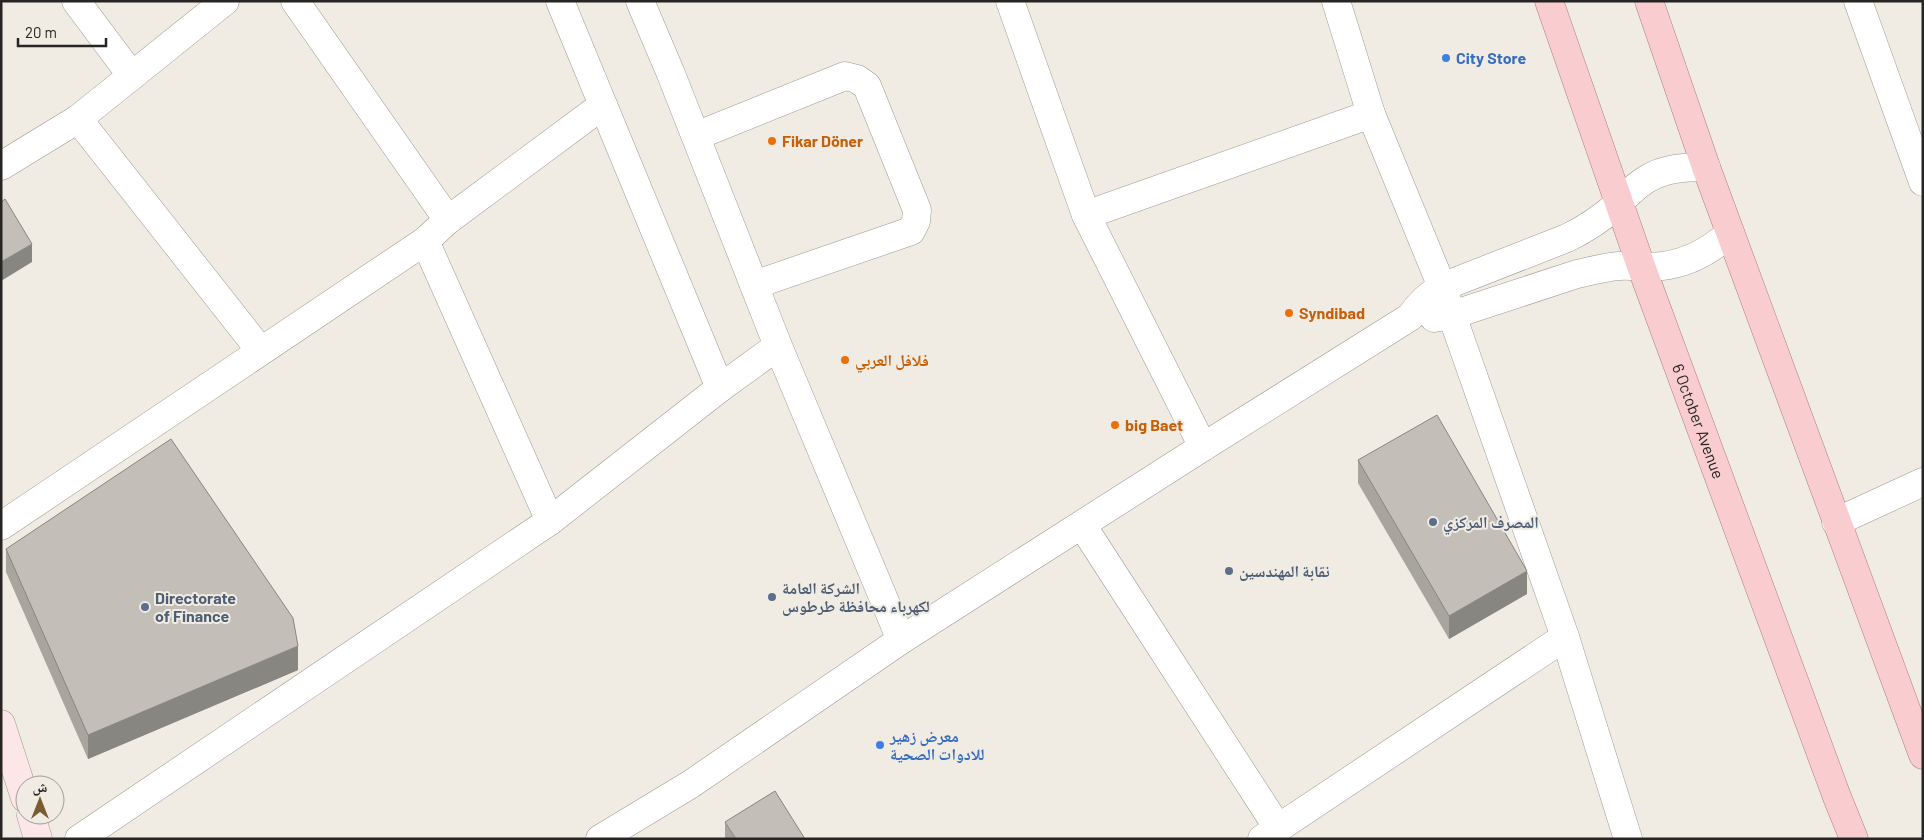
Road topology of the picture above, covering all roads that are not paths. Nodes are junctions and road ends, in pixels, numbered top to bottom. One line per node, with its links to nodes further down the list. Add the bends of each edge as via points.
1 (76, 1): 11 (street)
2 (225, 1): 11 (street)
3 (295, 1): 22 (street)
4 (560, 1): 12 (street)
5 (640, 1): 16 (street)
6 (1010, 1): 21 (street)
7 (1336, 1): 13 (street)
8 (1549, 1): 20 (main road, 6 October Avenue)
9 (1649, 1): 18 (main road)
10 (1858, 1): 14 (street)
11 (132, 76): 15 (street)
12 (603, 105): 22 (street); 32 (street)
13 (1371, 114): 21 (street); 27 (street)
14 (1912, 118): 19 (street)
15 (78, 119): 17 (street); 31 (street)
16 (696, 136): 26 (street); 26 (street, via 845,76 857,80 867,86 917,210 911,231)
17 (1, 166)
18 (1706, 167): 20 (street, via 1685,167 1656,174 1632,189); 23 (main road)
19 (1923, 182)
20 (1618, 204): 25 (main road, 6 October Avenue); 27 (street, via 1573,235)
21 (1086, 215): 33 (street)
22 (448, 220): 24 (street)
23 (1730, 233): 25 (street, via 1699,256 1680,263); 36 (main road)
24 (425, 241): 31 (street); 35 (street)
25 (1641, 266): 28 (street, via 1619,266 1577,274); 50 (main road, 6 October Avenue)
26 (754, 285): 30 (street)
27 (1442, 287): 28 (street); 29 (street, via 1419,304)
28 (1452, 315): 29 (street, via 1425,319); 39 (street)
29 (1410, 317): 33 (street)
30 (778, 346): 32 (street); 40 (street)
31 (260, 350): 38 (street)
32 (720, 388): 35 (street)
33 (1203, 447): 37 (street)
34 (1923, 482): 36 (street)
35 (550, 521): 47 (street)
36 (1836, 522): 42 (main road)
37 (1082, 524): 40 (street); 45 (street)
38 (1, 526)
39 (1564, 637): 45 (street); 49 (street)
40 (901, 640): 48 (street, via 691,784)
41 (1, 724): 43 (main road)
42 (1923, 755)
43 (18, 775)
44 (33, 825): 46 (main road)
45 (1270, 833)
46 (38, 839)
47 (79, 839)
48 (600, 839)
49 (1628, 839)
50 (1854, 839)

